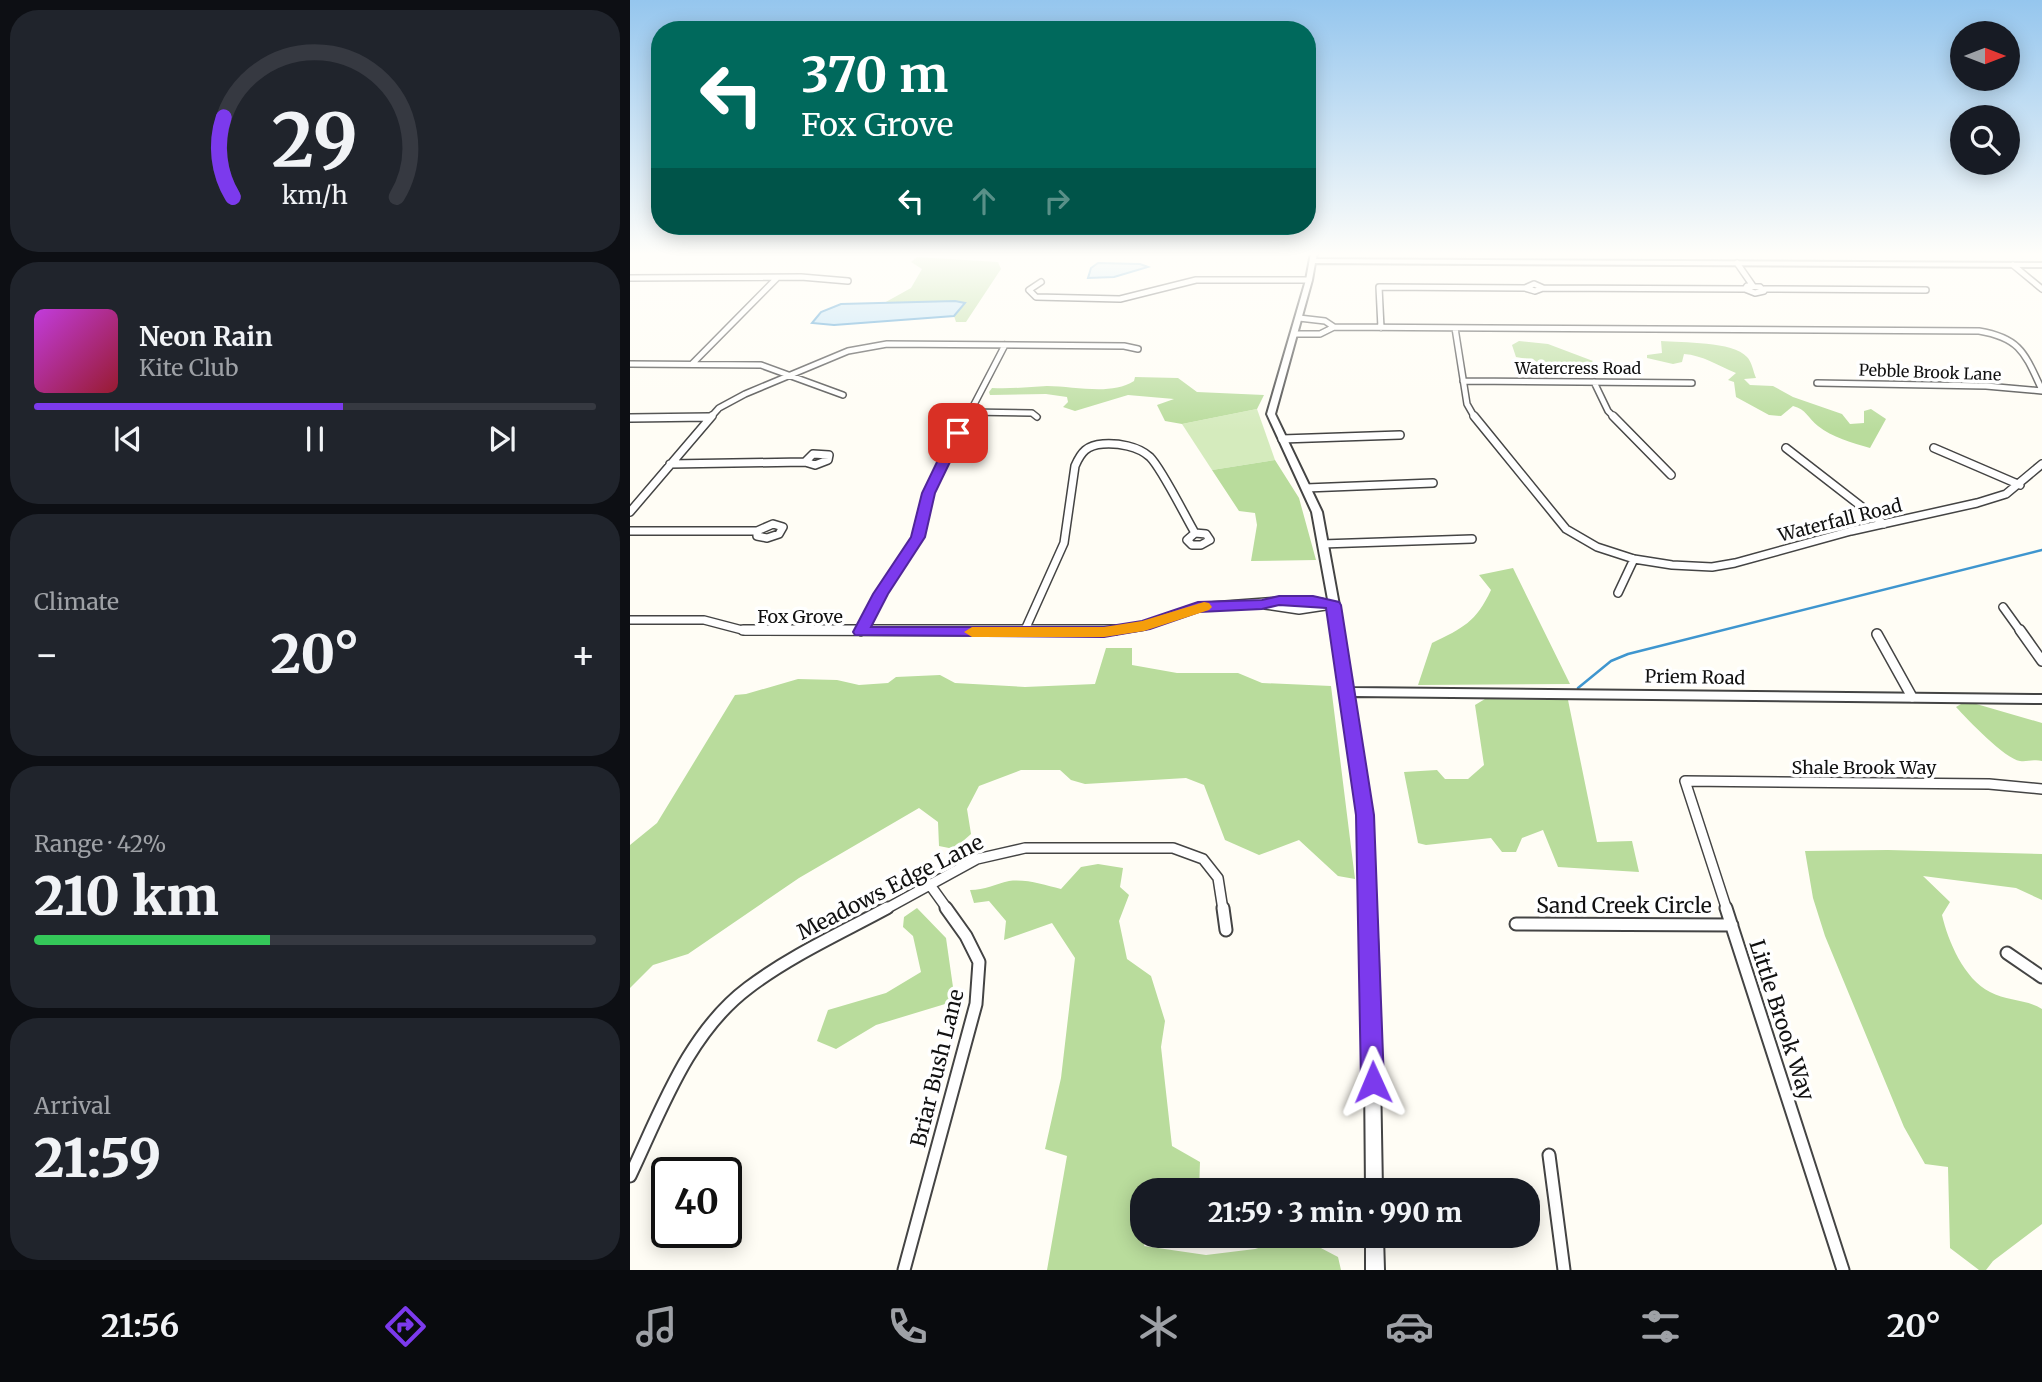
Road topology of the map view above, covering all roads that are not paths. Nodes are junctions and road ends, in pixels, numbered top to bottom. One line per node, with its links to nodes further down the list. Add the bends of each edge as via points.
1 (743, 312): 12 (street)
2 (1301, 312): 4 (street)
3 (1380, 312): 6 (street)
4 (1299, 318): 5 (street, via 1325,321); 8 (street)
5 (1334, 327): 6 (street); 8 (street, via 1319,335)
6 (1381, 328): 7 (street)
7 (1454, 328): 14 (street, Waterfall Road); 18 (street, via 1979,331 2015,341)
8 (1294, 334): 25 (street, via 1270,411)
9 (1005, 345): 10 (street); 13 (street, via 878,345 848,351); 20 (street)
10 (1138, 349)
11 (630, 364): 12 (street)
12 (692, 364): 13 (street, via 761,365)
13 (789, 375): 19 (street); 21 (street, via 733,400)
14 (1463, 381): 15 (street, Watercress Road); 42 (street, Waterfall Road, via 1472,415 1559,521 1597,547)
15 (1594, 382): 16 (street, Watercress Road); 31 (street, via 1608,411)
16 (1692, 383)
17 (1817, 383): 18 (street, Pebble Brook Lane)
18 (2042, 391)
19 (842, 395)
20 (968, 412): 22 (street, via 1032,413); 47 (street, via 928,493 918,537)
21 (709, 417): 23 (street); 29 (street)
22 (1037, 417)
23 (630, 418)
24 (1400, 435): 25 (street)
25 (1282, 439): 34 (street)
26 (1786, 448): 36 (street)
27 (1934, 448): 33 (street)
28 (805, 462): 29 (street)
29 (670, 464): 35 (street)
30 (2042, 464): 33 (street, Waterfall Road)
31 (1671, 475)
32 (1433, 483): 34 (street)
33 (2020, 485): 36 (street, Waterfall Road, via 1977,503)
34 (1306, 488): 41 (street, via 1317,512)
35 (630, 512)
36 (1884, 524): 42 (street, Waterfall Road, via 1712,567)
37 (630, 531): 38 (street)
38 (757, 531)
39 (1195, 533): 48 (street, via 1151,458 1122,445 1085,449 1070,491 1060,554)
40 (1472, 539): 41 (street)
41 (1322, 544): 44 (street)
42 (1634, 559): 43 (street)
43 (1618, 593)
44 (1334, 605): 48 (street, Fox Grove, via 1315,610 1262,604 1198,607 1144,626 1104,632); 51 (street)
45 (2003, 607): 50 (street)
46 (630, 620): 47 (street, Fox Grove, via 704,620 746,631)
47 (861, 632): 48 (street, Fox Grove)
48 (1024, 632)
49 (1877, 634): 52 (street)
50 (2042, 661)
51 (1347, 692): 52 (street, Priem Road); 64 (street, via 1365,815)
52 (1912, 697): 53 (street, Priem Road)
53 (2042, 699)
54 (1685, 781): 55 (street, Shale Brook Way, via 1989,784); 58 (street, Little Brook Way)
55 (2042, 789)
56 (930, 885): 59 (street, Meadows Edge Lane, via 977,859 1013,850 1173,848 1203,859 1218,878); 63 (street, Meadows Edge Lane, via 746,989 713,1022 680,1069); 66 (street, Briar Bush Lane, via 979,962 976,1004)
57 (1516, 924): 58 (street, Sand Creek Circle)
58 (1731, 925): 69 (street, Little Brook Way)
59 (1226, 930)
60 (2007, 953): 61 (street)
61 (2042, 976)
62 (1549, 1155): 68 (street)
63 (630, 1176)
64 (1374, 1178)
65 (1375, 1248): 67 (street)
66 (904, 1270)
67 (1375, 1270)
68 (1564, 1270)
69 (1843, 1270)

